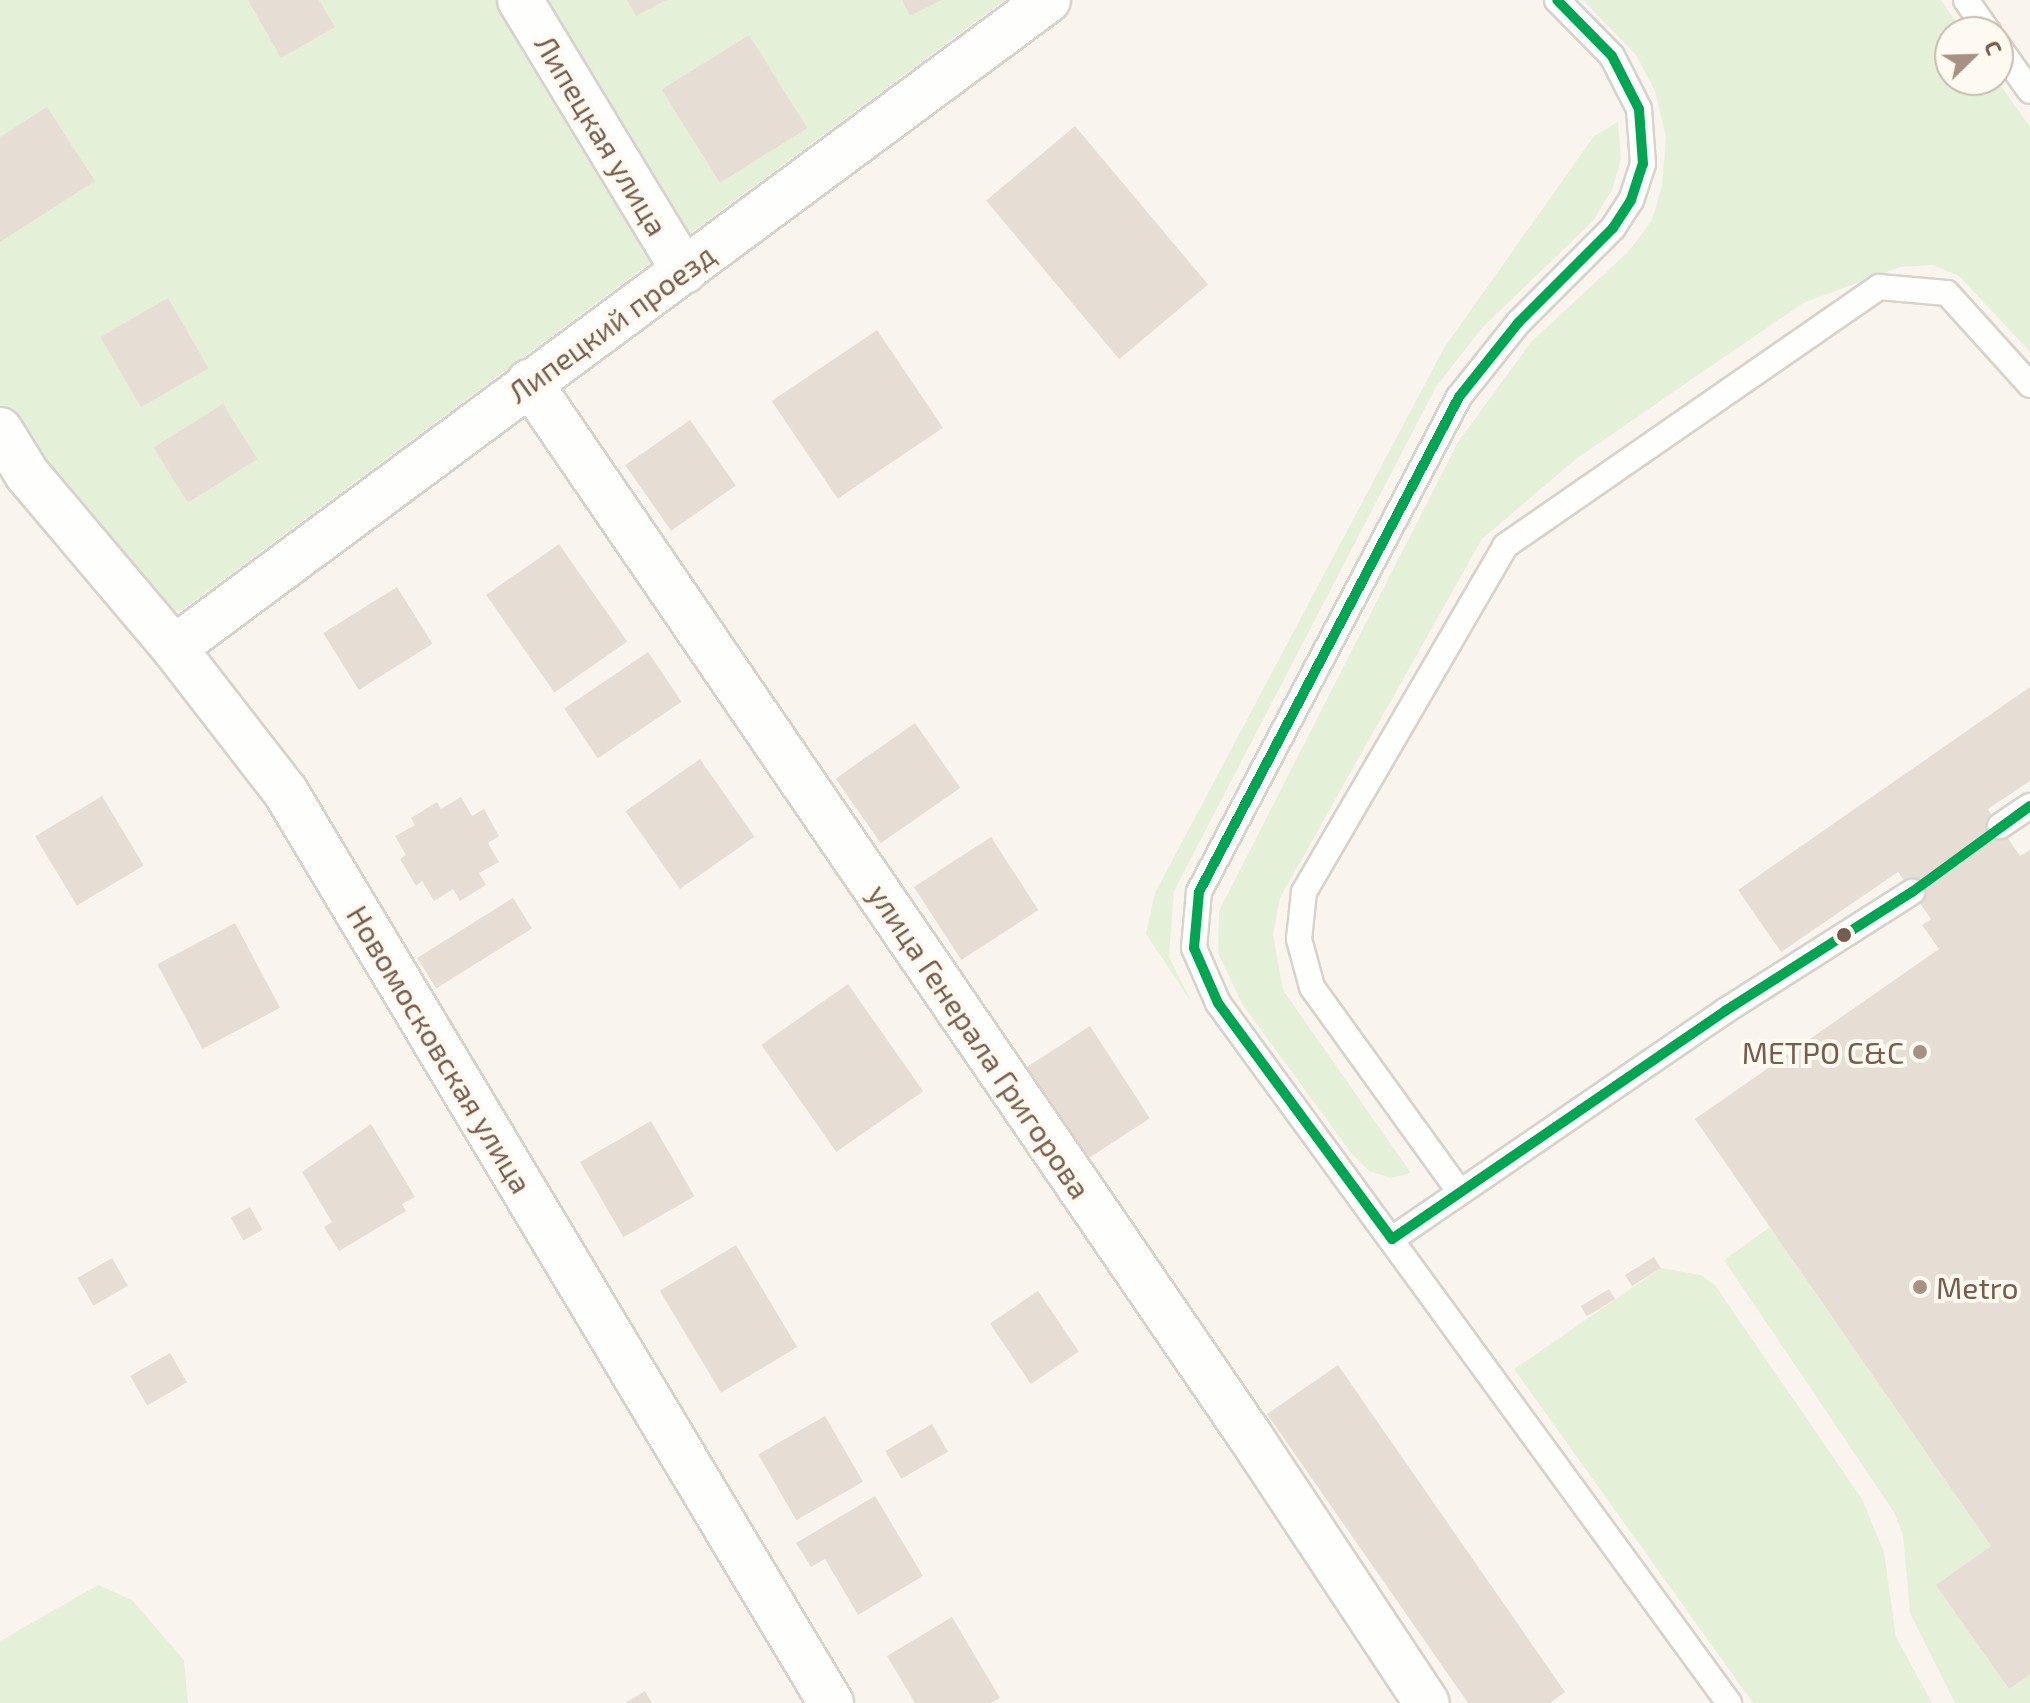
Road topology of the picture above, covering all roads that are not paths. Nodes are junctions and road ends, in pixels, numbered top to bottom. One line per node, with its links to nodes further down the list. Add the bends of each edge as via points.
1 (520, 0): 6 (street, Липецкая улица)
2 (1048, 0): 6 (street, Липецкий проезд)
3 (1557, 0): 15 (lane, via 1612,56 1639,109 1643,164 1631,200 1613,228 1518,323 1459,397 1199,892 1194,948 1218,1003)
4 (2014, 68): 5 (lane)
5 (2030, 91)
6 (684, 271): 7 (street, Липецкий проезд)
7 (529, 382): 10 (street, Липецкий проезд); 17 (street, улица Генерала Григорова)
8 (2030, 385): 14 (lane, via 1947,293 1879,287 1505,546 1304,892 1299,939 1312,987)
9 (0, 430): 10 (street, Новомосковская улица, via 27,474)
10 (174, 648): 16 (street, Новомосковская улица, via 285,791)
11 (2030, 806): 12 (lane)
12 (2000, 826)
13 (1912, 892): 14 (lane)
14 (1459, 1191): 15 (lane)
15 (1392, 1239): 18 (lane)
16 (831, 1703)
17 (1427, 1703)
18 (1729, 1703)

